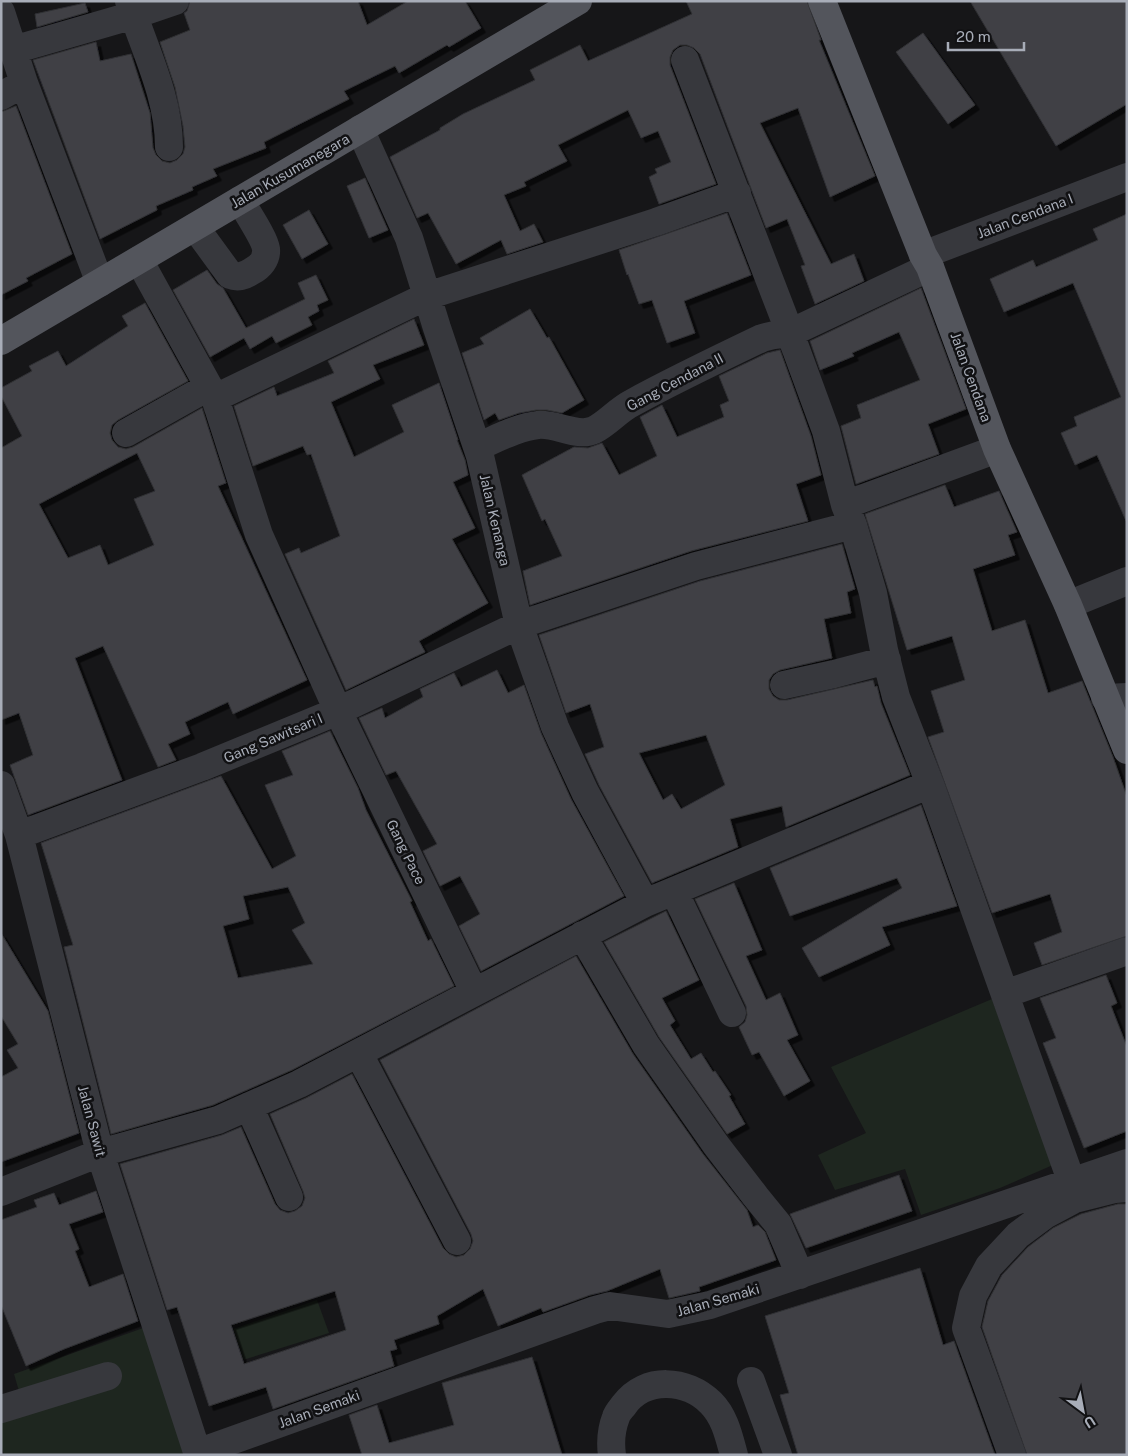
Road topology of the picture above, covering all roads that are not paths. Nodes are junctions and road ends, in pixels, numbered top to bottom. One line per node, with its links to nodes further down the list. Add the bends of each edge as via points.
1 (175, 1): 4 (street)
2 (578, 1): 9 (main road, Jalan Kusumanegara)
3 (822, 1): 16 (main road, Jalan Cendana)
4 (132, 8): 6 (street); 10 (street, via 163,98)
5 (1, 12): 6 (street)
6 (13, 50): 8 (street)
7 (684, 60): 12 (street)
8 (13, 90): 17 (street)
9 (360, 130): 13 (main road, Jalan Kusumanegara); 18 (street, Jalan Kenanga, via 409,238)
10 (169, 147)
11 (1127, 177): 16 (street, Jalan Cendana I)
12 (736, 193): 18 (street); 19 (street)
13 (240, 200): 14 (main road, Jalan Kusumanegara); 14 (street, via 266,248 266,257 255,270 243,276 230,275)
14 (195, 227): 15 (main road, Jalan Kusumanegara)
15 (139, 260): 17 (main road, Jalan Kusumanegara); 21 (street, Gang Pace)
16 (926, 261): 19 (street, Jalan Cendana I); 24 (main road, Jalan Cendana)
17 (100, 283): 20 (main road, Jalan Kusumanegara)
18 (427, 296): 21 (street); 23 (street, Jalan Kenanga)
19 (790, 333): 23 (street, Gang Cendana II, via 762,338 687,374 629,404 594,430 582,432 539,424); 25 (street, via 826,431)
20 (1, 340)
21 (211, 392): 22 (street); 32 (street, Gang Pace, via 259,535)
22 (126, 433)
23 (477, 447): 28 (street, Jalan Kenanga)
24 (998, 449): 25 (street, Gang Sawitsari I); 27 (main road, Jalan Cendana)
25 (849, 515): 28 (street, Gang Sawitsari I); 29 (street, via 873,593)
26 (1127, 581): 27 (street)
27 (1068, 605): 31 (main road, Jalan Cendana)
28 (519, 625): 32 (street, Gang Sawitsari I); 38 (street, Jalan Kenanga, via 555,727 585,792)
29 (887, 660): 30 (street); 34 (street, via 896,697)
30 (784, 684)
31 (1116, 698): 33 (main road, Jalan Cendana)
32 (338, 711): 36 (street, Gang Sawitsari I, via 202,767); 41 (street, Gang Pace)
33 (1127, 750)
34 (930, 784): 37 (street); 42 (street)
35 (1, 785): 36 (street, Jalan Sawit)
36 (19, 835): 46 (street, Jalan Sawit)
37 (674, 891): 38 (street); 43 (street)
38 (645, 903): 39 (street)
39 (582, 935): 41 (street); 53 (street, via 646,1045 778,1224)
40 (1127, 951): 42 (street)
41 (474, 992): 44 (street)
42 (1005, 994): 48 (street)
43 (732, 1013)
44 (358, 1054): 45 (street); 52 (street)
45 (249, 1106): 46 (street, via 218,1120); 51 (street)
46 (100, 1153): 50 (street); 57 (street, Jalan Sawit)
47 (1127, 1163): 48 (street, Jalan Semaki)
48 (1072, 1182): 53 (street, Jalan Semaki)
49 (1127, 1188): 61 (street, via 1075,1199 1045,1215 1018,1235 989,1266 973,1296 966,1328)
50 (1, 1192)
51 (289, 1197)
52 (456, 1241)
53 (800, 1275): 57 (street, Jalan Semaki, via 710,1305 668,1314 610,1306 595,1310)
54 (108, 1376): 56 (street)
55 (751, 1381): 60 (street)
56 (1, 1409)
57 (198, 1454)
58 (612, 1455): 59 (street, via 610,1438 616,1416 630,1397 649,1386 672,1383 695,1390 712,1404 724,1423)
59 (734, 1455)
60 (778, 1455)
61 (1012, 1455)

